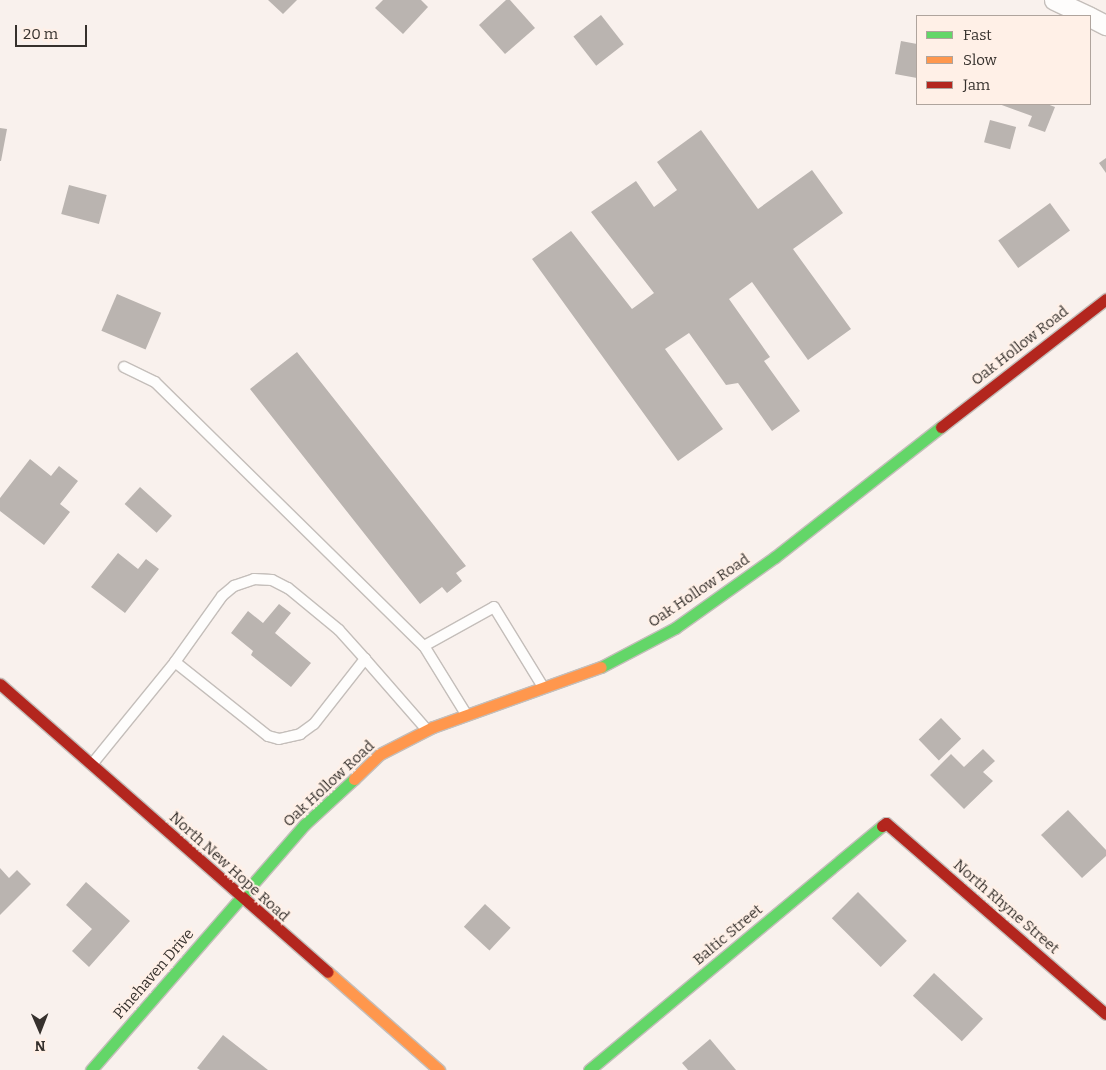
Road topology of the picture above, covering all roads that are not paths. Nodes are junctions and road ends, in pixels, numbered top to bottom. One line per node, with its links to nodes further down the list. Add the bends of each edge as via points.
1 (1054, 0): 2 (street)
2 (1085, 15)
3 (1091, 18): 4 (street)
4 (1106, 25)
5 (1106, 298): 11 (street, Oak Hollow Road, via 775,557 675,628 604,666)
6 (124, 367): 7 (lane, via 154,382)
7 (424, 646): 11 (lane, via 494,607); 12 (lane)
8 (365, 659): 9 (lane, via 314,724 300,734 278,739 268,736); 9 (lane, via 339,630 288,588 272,580 254,579 234,586 222,596); 13 (lane)
9 (175, 662): 14 (lane)
10 (0, 684): 14 (street, North New Hope Road)
11 (543, 688): 12 (street, Oak Hollow Road)
12 (466, 715): 13 (street, Oak Hollow Road)
13 (427, 730): 16 (street, Oak Hollow Road, via 380,754 304,824)
14 (92, 765): 16 (street, North New Hope Road)
15 (886, 823): 17 (street, North Rhyne Street); 20 (street, Baltic Street)
16 (241, 898): 18 (street, Pinehaven Drive); 19 (street, North New Hope Road)
17 (1106, 1014)
18 (91, 1070)
19 (439, 1070)
20 (589, 1070)

